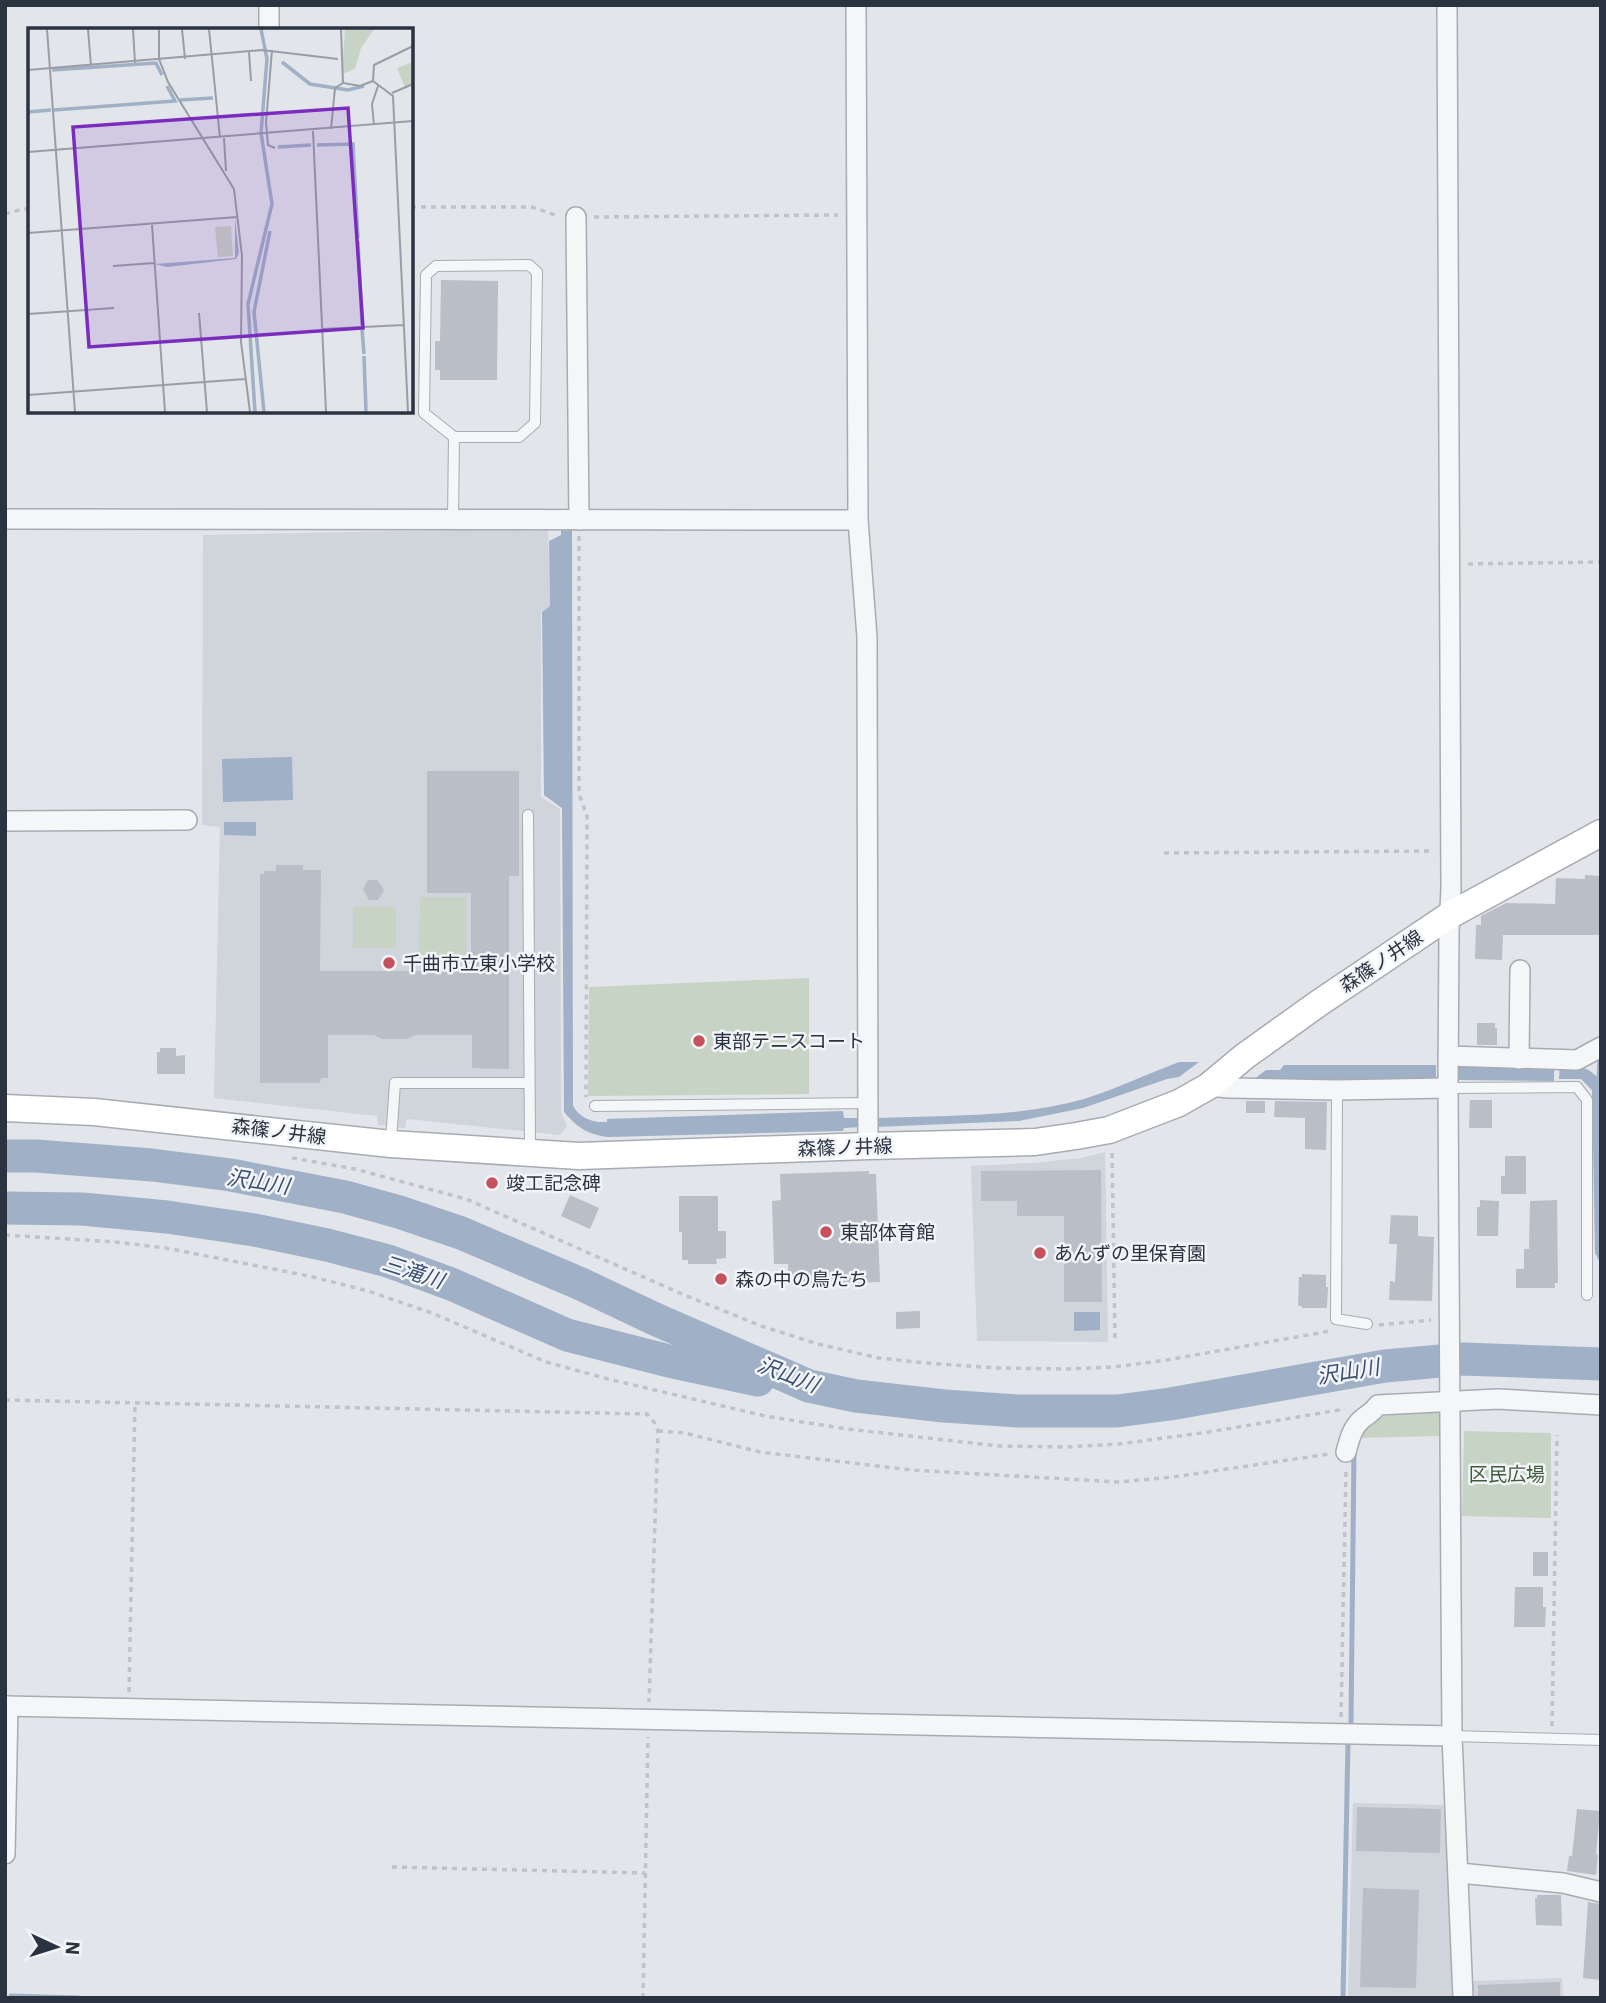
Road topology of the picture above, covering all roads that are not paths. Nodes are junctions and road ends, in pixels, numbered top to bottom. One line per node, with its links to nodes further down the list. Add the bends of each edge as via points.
1 (269, 5): 4 (street)
2 (856, 5): 10 (street)
3 (1447, 5): 15 (street)
4 (269, 28)
5 (576, 217): 9 (street)
6 (454, 438): 6 (lane, via 519,437 535,423 537,272 529,265 436,266 426,275 424,413); 8 (lane)
7 (5, 519): 8 (street)
8 (453, 519): 9 (street)
9 (579, 520): 10 (street)
10 (858, 520): 24 (street, via 867,637)
11 (528, 815): 20 (lane)
12 (187, 820): 13 (street)
13 (5, 821)
14 (1601, 833): 15 (main road, 森篠ノ井線)
15 (1450, 915): 18 (street); 21 (main road, 森篠ノ井線, via 1319,1003)
16 (1520, 970): 19 (street)
17 (1601, 1047): 19 (street, via 1577,1060)
18 (1448, 1058): 19 (street); 22 (street)
19 (1519, 1059)
20 (528, 1083): 27 (lane, via 395,1083); 29 (lane)
21 (1209, 1086): 23 (street); 28 (main road, 森篠ノ井線, via 1109,1130 1035,1142)
22 (1448, 1087): 23 (street); 30 (lane, via 1577,1087 1587,1100); 32 (street)
23 (1336, 1090): 31 (lane, via 1336,1320)
24 (868, 1103): 25 (lane); 28 (street)
25 (595, 1106)
26 (5, 1108): 27 (main road, 森篠ノ井線, via 153,1117)
27 (391, 1144): 29 (main road, 森篠ノ井線)
28 (868, 1146): 29 (main road, 森篠ノ井線, via 579,1156)
29 (530, 1153)
30 (1587, 1295)
31 (1367, 1324)
32 (1451, 1399): 33 (street); 34 (street, via 1378,1405 1360,1421); 36 (street)
33 (1601, 1405)
34 (1346, 1452)
35 (7, 1706): 36 (street); 38 (street)
36 (1452, 1736): 37 (lane); 39 (street)
37 (1601, 1740)
38 (5, 1854)
39 (1459, 1873): 40 (street, via 1563,1883); 41 (street)
40 (1601, 1892)
41 (1463, 1998)

